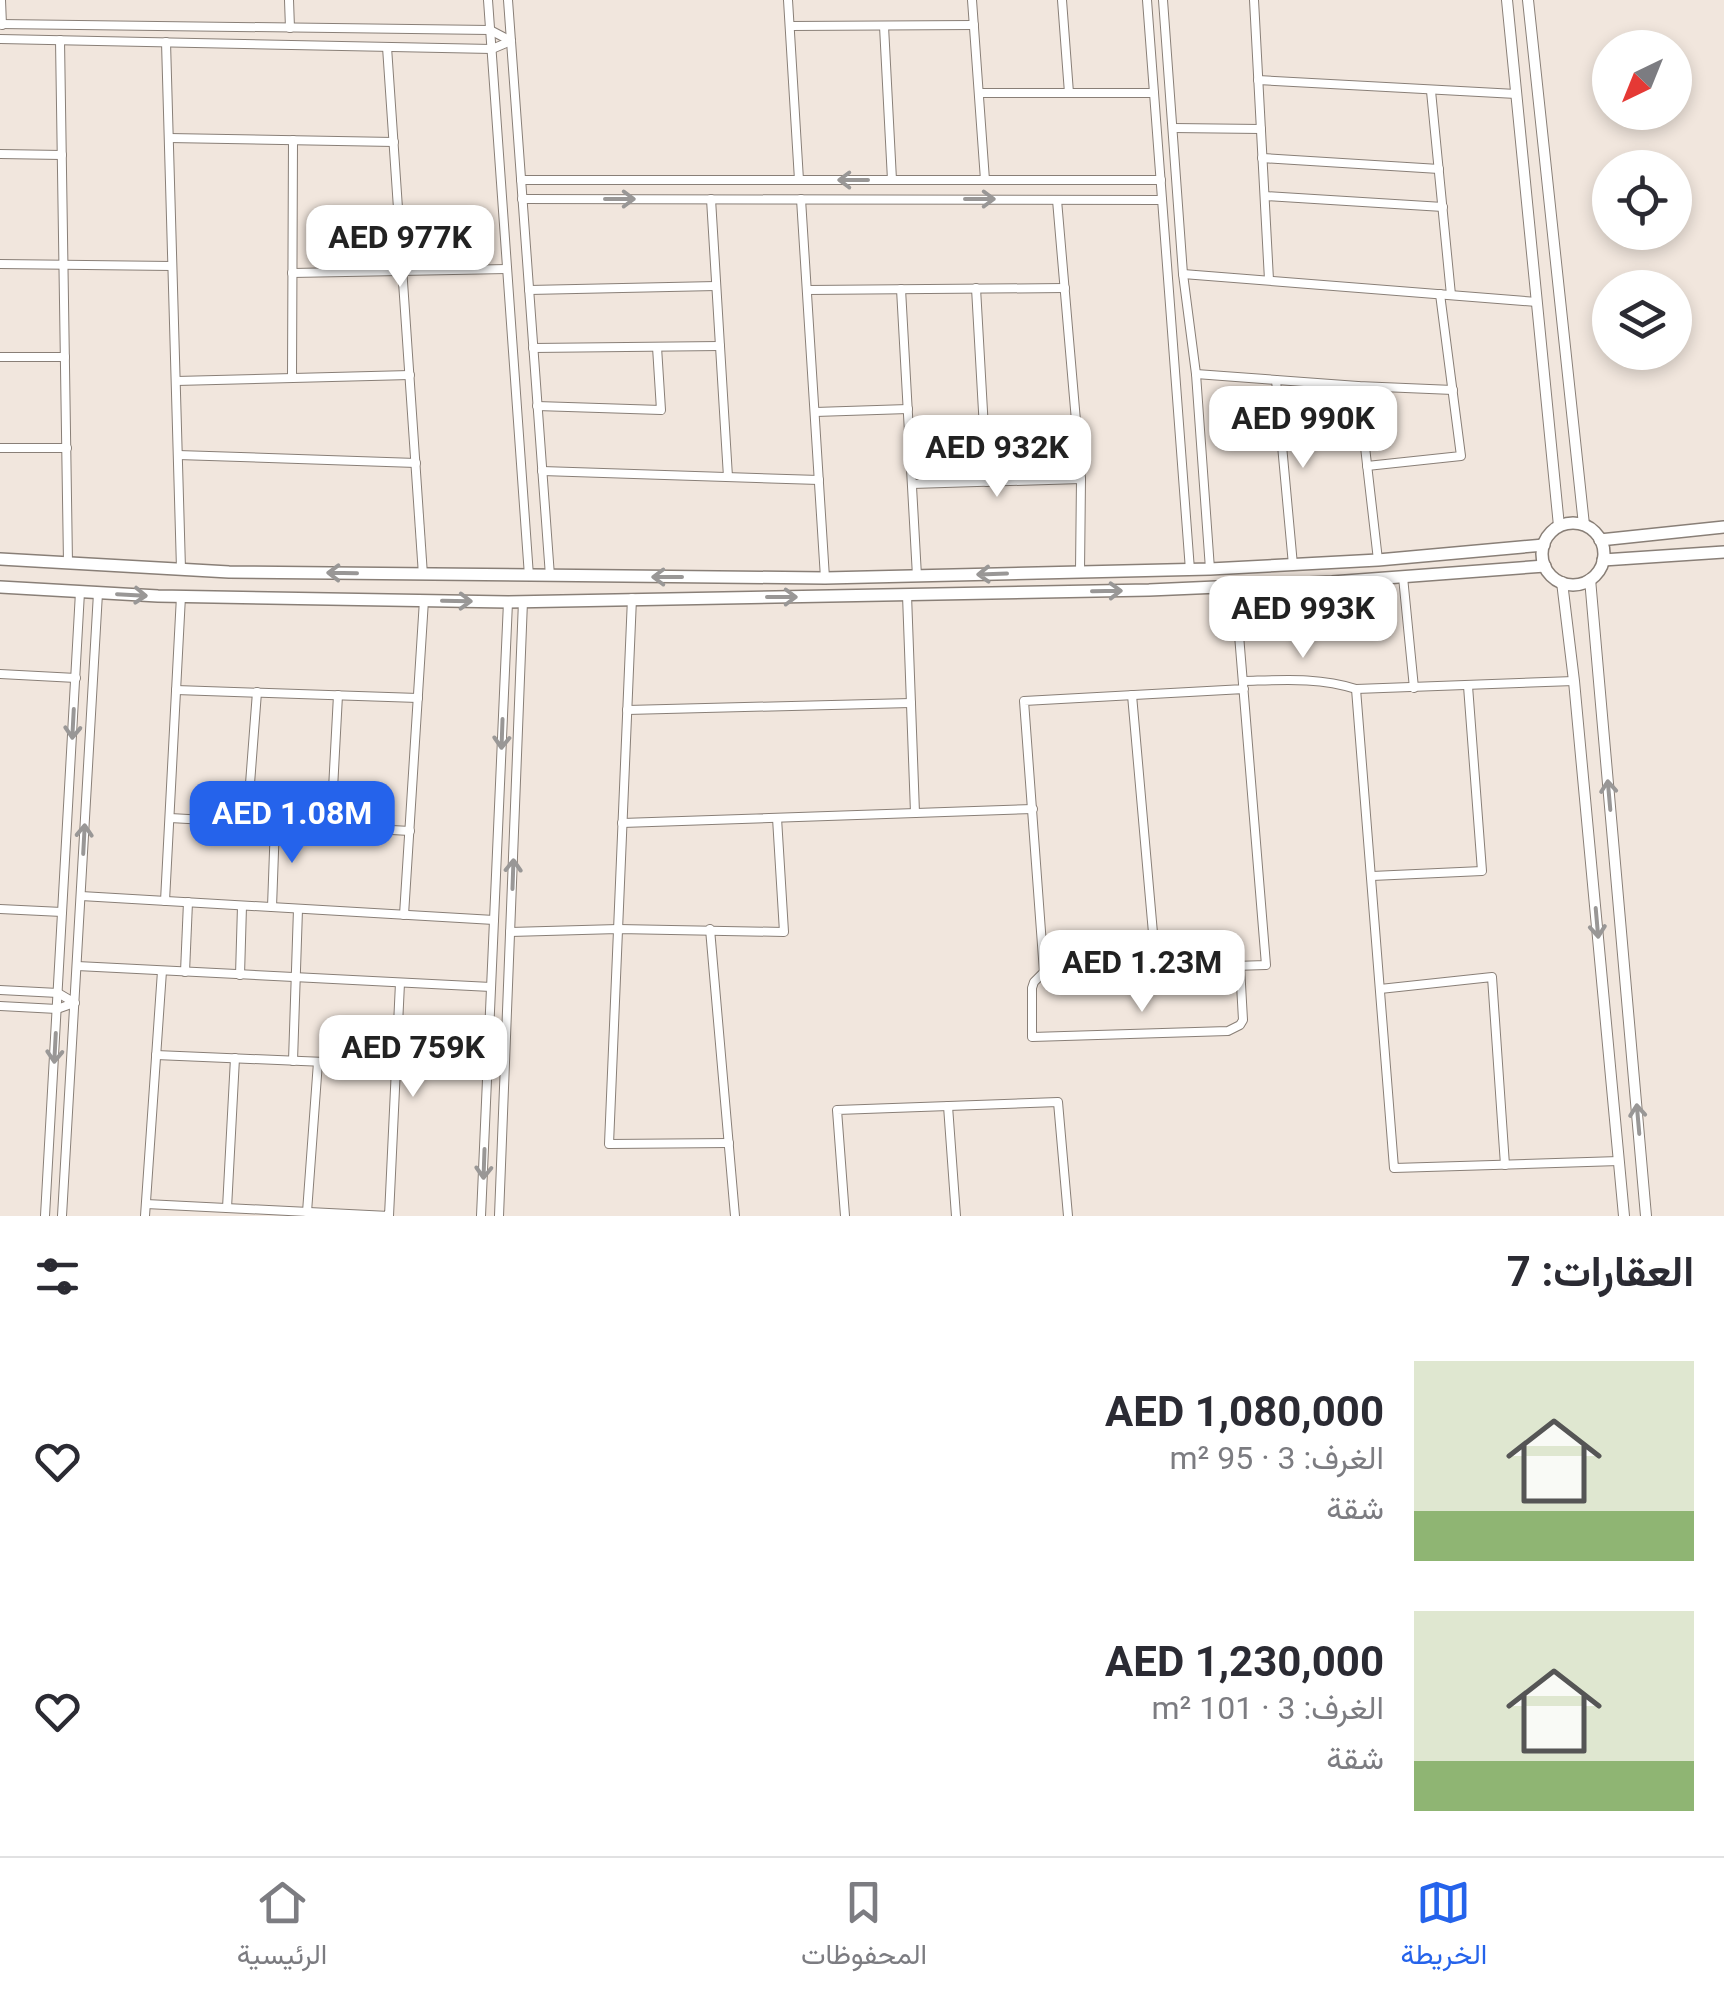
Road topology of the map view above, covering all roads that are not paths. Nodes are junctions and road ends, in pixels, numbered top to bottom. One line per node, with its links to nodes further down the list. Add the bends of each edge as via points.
1 (1, 0): 14 (street)
2 (289, 0): 17 (street)
3 (488, 0): 18 (street)
4 (508, 0): 21 (street)
5 (788, 0): 15 (street)
6 (972, 0): 13 (street)
7 (1062, 0): 28 (street)
8 (1147, 0): 29 (street)
9 (1163, 0): 31 (street)
10 (1254, 0): 25 (street)
11 (1507, 0): 30 (main road)
12 (1528, 0): 98 (main road)
13 (974, 25): 16 (street); 27 (street)
14 (1, 26): 17 (street)
15 (790, 26): 16 (street); 41 (street)
16 (884, 26): 42 (street)
17 (290, 28): 18 (street)
18 (490, 30): 21 (street); 24 (street)
19 (0, 39): 20 (street)
20 (60, 40): 22 (street); 37 (street)
21 (510, 41): 24 (street); 40 (street)
22 (166, 42): 23 (street); 33 (street)
23 (387, 47): 24 (street); 35 (street)
24 (492, 49): 57 (street)
25 (1258, 80): 26 (street); 32 (street)
26 (1431, 91): 30 (street); 39 (street)
27 (978, 93): 28 (street); 44 (street)
28 (1069, 93): 29 (street)
29 (1154, 93): 45 (street)
30 (1516, 94): 70 (main road)
31 (1173, 128): 32 (street); 60 (street)
32 (1261, 128): 38 (street)
33 (168, 138): 34 (street); 56 (street)
34 (293, 140): 35 (street); 58 (street)
35 (394, 142): 59 (street)
36 (0, 154): 37 (street)
37 (62, 155): 55 (street)
38 (1262, 158): 39 (street); 46 (street)
39 (1439, 169): 53 (street)
40 (521, 180): 41 (street); 47 (street)
41 (799, 180): 42 (street, one-way to 41)
42 (892, 180): 43 (street)
43 (942, 180): 44 (street); 50 (street)
44 (985, 180): 45 (street)
45 (1161, 180): 52 (street)
46 (1264, 196): 53 (street); 61 (street)
47 (522, 199): 48 (street, one-way to 48); 66 (street)
48 (712, 199): 49 (street); 62 (street)
49 (802, 199): 50 (street); 67 (street)
50 (941, 199): 51 (street, one-way to 51)
51 (1057, 200): 52 (street); 64 (street)
52 (1162, 200): 111 (street)
53 (1442, 207): 69 (street)
54 (0, 264): 55 (street)
55 (64, 264): 56 (street); 74 (street)
56 (172, 266): 80 (street)
57 (507, 269): 59 (street); 114 (street)
58 (292, 272): 59 (street); 78 (street)
59 (402, 272): 77 (street)
60 (1182, 274): 61 (street); 76 (street)
61 (1269, 280): 68 (street)
62 (716, 286): 66 (street); 71 (street)
63 (976, 288): 64 (street); 65 (street); 95 (street)
64 (1064, 288): 93 (street)
65 (901, 289): 67 (street); 84 (street)
66 (529, 290): 73 (street)
67 (807, 290): 85 (street)
68 (1440, 294): 69 (street); 82 (street)
69 (1452, 295): 70 (street)
70 (1537, 302): 97 (main road)
71 (720, 346): 72 (street); 92 (street)
72 (656, 347): 73 (street); 83 (street, via 661,410)
73 (533, 348): 83 (street)
74 (65, 356): 75 (street); 87 (street)
75 (0, 357)
76 (1196, 374): 79 (street); 110 (street)
77 (410, 375): 78 (street); 89 (street)
78 (292, 378): 80 (street)
79 (1276, 380): 81 (street); 107 (street)
80 (176, 381): 88 (street)
81 (1358, 386): 82 (street); 90 (street)
82 (1454, 390): 90 (street, via 1461,456)
83 (537, 406): 91 (street)
84 (908, 409): 85 (street); 96 (street)
85 (814, 412): 94 (street)
86 (0, 448): 87 (street)
87 (67, 448): 106 (street)
88 (178, 455): 89 (street); 109 (street)
89 (416, 464): 113 (street)
90 (1367, 466): 104 (street)
91 (542, 471): 92 (street); 115 (street)
92 (728, 476): 94 (street)
93 (1081, 479): 95 (street); 112 (street)
94 (819, 480): 118 (street)
95 (987, 482): 96 (street)
96 (912, 484): 116 (street)
97 (1559, 526): 98 (main road); 101 (main road)
98 (1584, 526): 100 (main road)
99 (1724, 528): 100 (main road)
100 (1600, 540): 105 (main road)
101 (1544, 545): 104 (main road); 108 (main road)
102 (1724, 552): 105 (main road)
103 (0, 559): 106 (main road)
104 (1378, 560): 107 (main road)
105 (1603, 560): 119 (main road)
106 (68, 563): 109 (main road)
107 (1293, 565): 110 (main road)
108 (1546, 566): 117 (main road); 120 (main road)
109 (181, 569): 113 (main road, one-way to 109)
110 (1210, 569): 111 (main road)
111 (1190, 570): 112 (main road)
112 (1080, 571): 116 (main road, one-way to 116)
113 (424, 575): 114 (main road)
114 (529, 576): 115 (main road)
115 (550, 576): 118 (main road, one-way to 115)
116 (917, 576): 118 (main road)
117 (1403, 577): 121 (main road); 136 (street)
118 (825, 578)
119 (1590, 580): 120 (main road); 206 (main road, one-way to 119)
120 (1562, 582): 133 (main road)
121 (1235, 586): 125 (main road, one-way to 121); 134 (street)
122 (0, 587): 123 (main road)
123 (80, 592): 124 (main road); 132 (street)
124 (98, 593): 126 (main road, one-way to 126); 155 (street, one-way to 124)
125 (907, 595): 127 (main road, one-way to 125); 143 (street)
126 (181, 596): 128 (main road); 138 (street)
127 (632, 598): 129 (main road); 144 (street)
128 (424, 600): 130 (main road, one-way to 130); 142 (street)
129 (524, 601): 130 (main road); 167 (street, one-way to 129)
130 (508, 602): 164 (street, one-way to 164)
131 (0, 674): 132 (street)
132 (76, 678): 162 (street, one-way to 162)
133 (1574, 681): 135 (street); 191 (main road, one-way to 191)
134 (1244, 685): 137 (street, via 1316,680); 141 (street); 169 (street, via 1266,965)
135 (1468, 686): 136 (street); 154 (street, via 1482,871)
136 (1414, 688): 137 (street)
137 (1356, 689): 154 (street)
138 (176, 690): 139 (street); 147 (street)
139 (257, 692): 140 (street); 149 (street)
140 (338, 695): 142 (street); 152 (street)
141 (1132, 695): 145 (street, via 1024,700); 170 (street)
142 (418, 698): 153 (street)
143 (911, 703): 144 (street); 146 (street)
144 (627, 710): 150 (street)
145 (1033, 809): 146 (street); 173 (street)
146 (916, 813): 148 (street)
147 (170, 818): 149 (street); 156 (street)
148 (778, 818): 150 (street); 166 (street, via 784,932)
149 (248, 822): 151 (street)
150 (622, 823): 165 (street)
151 (275, 824): 152 (street); 159 (street)
152 (330, 827): 153 (street)
153 (410, 831): 163 (street)
154 (1372, 876): 178 (street)
155 (81, 896): 156 (street); 168 (street)
156 (165, 901): 157 (street)
157 (188, 902): 158 (street); 172 (street)
158 (242, 906): 159 (street); 174 (street)
159 (272, 907): 161 (street)
160 (0, 908): 162 (street)
161 (298, 909): 163 (street); 175 (street)
162 (62, 912): 180 (street)
163 (404, 915): 164 (street)
164 (494, 920): 177 (street)
165 (618, 929): 166 (street); 167 (street); 190 (street, via 610,1144)
166 (710, 929): 190 (street)
167 (510, 932): 200 (street)
168 (77, 966): 171 (street); 181 (street)
169 (1240, 966): 170 (street); 173 (street, via 1243,1020 1228,1031 1032,1038 1032,988)
170 (1156, 967): 173 (street)
171 (162, 970): 172 (street); 184 (street)
172 (185, 972): 174 (street)
173 (1044, 972)
174 (240, 974): 175 (street)
175 (296, 978): 176 (street); 186 (street)
176 (400, 983): 177 (street); 188 (street)
177 (491, 988): 199 (street, one-way to 199)
178 (1380, 989): 192 (street, via 1394,1168); 192 (street, via 1492,977)
179 (0, 990): 180 (street)
180 (58, 993): 181 (street); 183 (street)
181 (75, 1003): 183 (street); 197 (street)
182 (0, 1006): 183 (street)
183 (57, 1009): 196 (street, one-way to 196)
184 (156, 1055): 185 (street); 193 (street)
185 (235, 1058): 186 (street); 194 (street)
186 (293, 1060): 187 (street)
187 (318, 1062): 188 (street); 195 (street)
188 (396, 1065): 195 (street, via 389,1216)
189 (948, 1106): 202 (street, via 836,1110); 203 (street); 204 (street, via 1058,1102)
190 (729, 1143): 201 (street)
191 (1619, 1161): 192 (street); 205 (main road)
192 (1505, 1165)
193 (146, 1204): 194 (street); 198 (street)
194 (227, 1208): 195 (street)
195 (307, 1212)
196 (45, 1216)
197 (62, 1216)
198 (146, 1216)
199 (482, 1216)
200 (499, 1216)
201 (735, 1216)
202 (845, 1216)
203 (956, 1216)
204 (1068, 1216)
205 (1624, 1216)
206 (1646, 1216)

